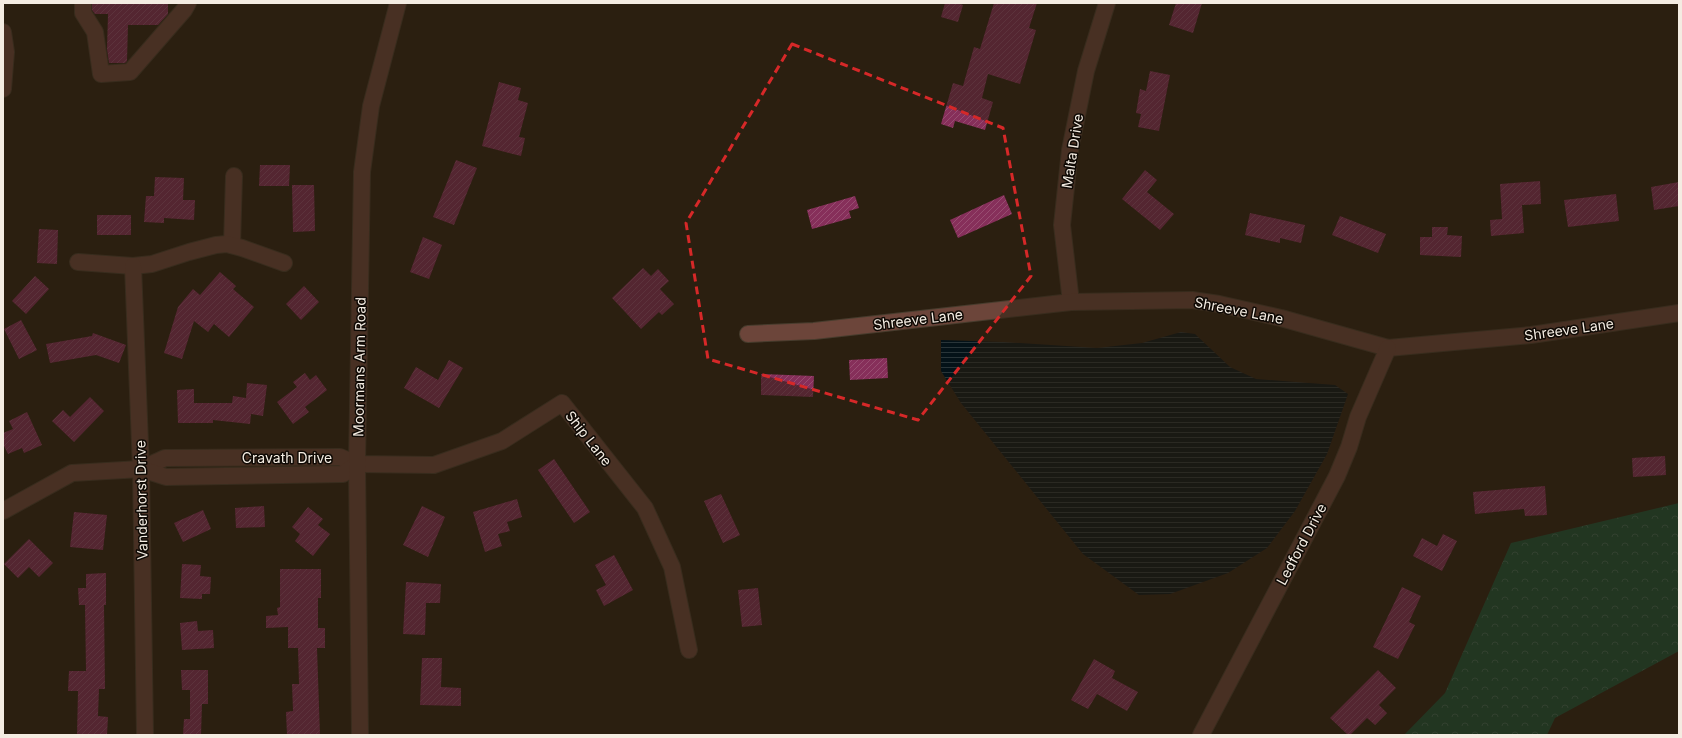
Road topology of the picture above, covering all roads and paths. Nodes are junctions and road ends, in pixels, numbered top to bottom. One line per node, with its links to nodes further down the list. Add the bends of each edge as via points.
1 (83, 3): 2 (street, via 83,13 96,32 101,74 130,72)
2 (188, 3)
3 (398, 3): 16 (street, Moormans Arm Road, via 371,106 362,172)
4 (1107, 3): 12 (street, Malta Drive, via 1086,71 1070,150 1062,225)
5 (3, 32): 6 (street, via 6,52)
6 (3, 89)
7 (234, 176): 8 (street)
8 (232, 245): 10 (street); 11 (street, via 216,245 152,264)
9 (78, 262): 11 (street)
10 (284, 263)
11 (133, 266): 17 (street, Vanderhorst Drive)
12 (1071, 302): 14 (street, Shreeve Lane, via 814,331); 15 (street, Shreeve Lane, via 1192,300 1281,318)
13 (1679, 312): 15 (street, Shreeve Lane, via 1531,335)
14 (748, 334)
15 (1388, 348): 22 (street, Ledford Drive, via 1358,417 1337,476)
16 (357, 464): 17 (street, Cravath Drive, via 343,474 166,476); 19 (street, Ship Lane, via 434,465 502,440 562,403 645,508 672,567); 21 (street, Moormans Arm Road)
17 (141, 469): 18 (street, Cravath Drive, via 72,473); 20 (street, Vanderhorst Drive)
18 (3, 511)
19 (689, 650)
20 (145, 735)
21 (360, 735)
22 (1201, 735)

